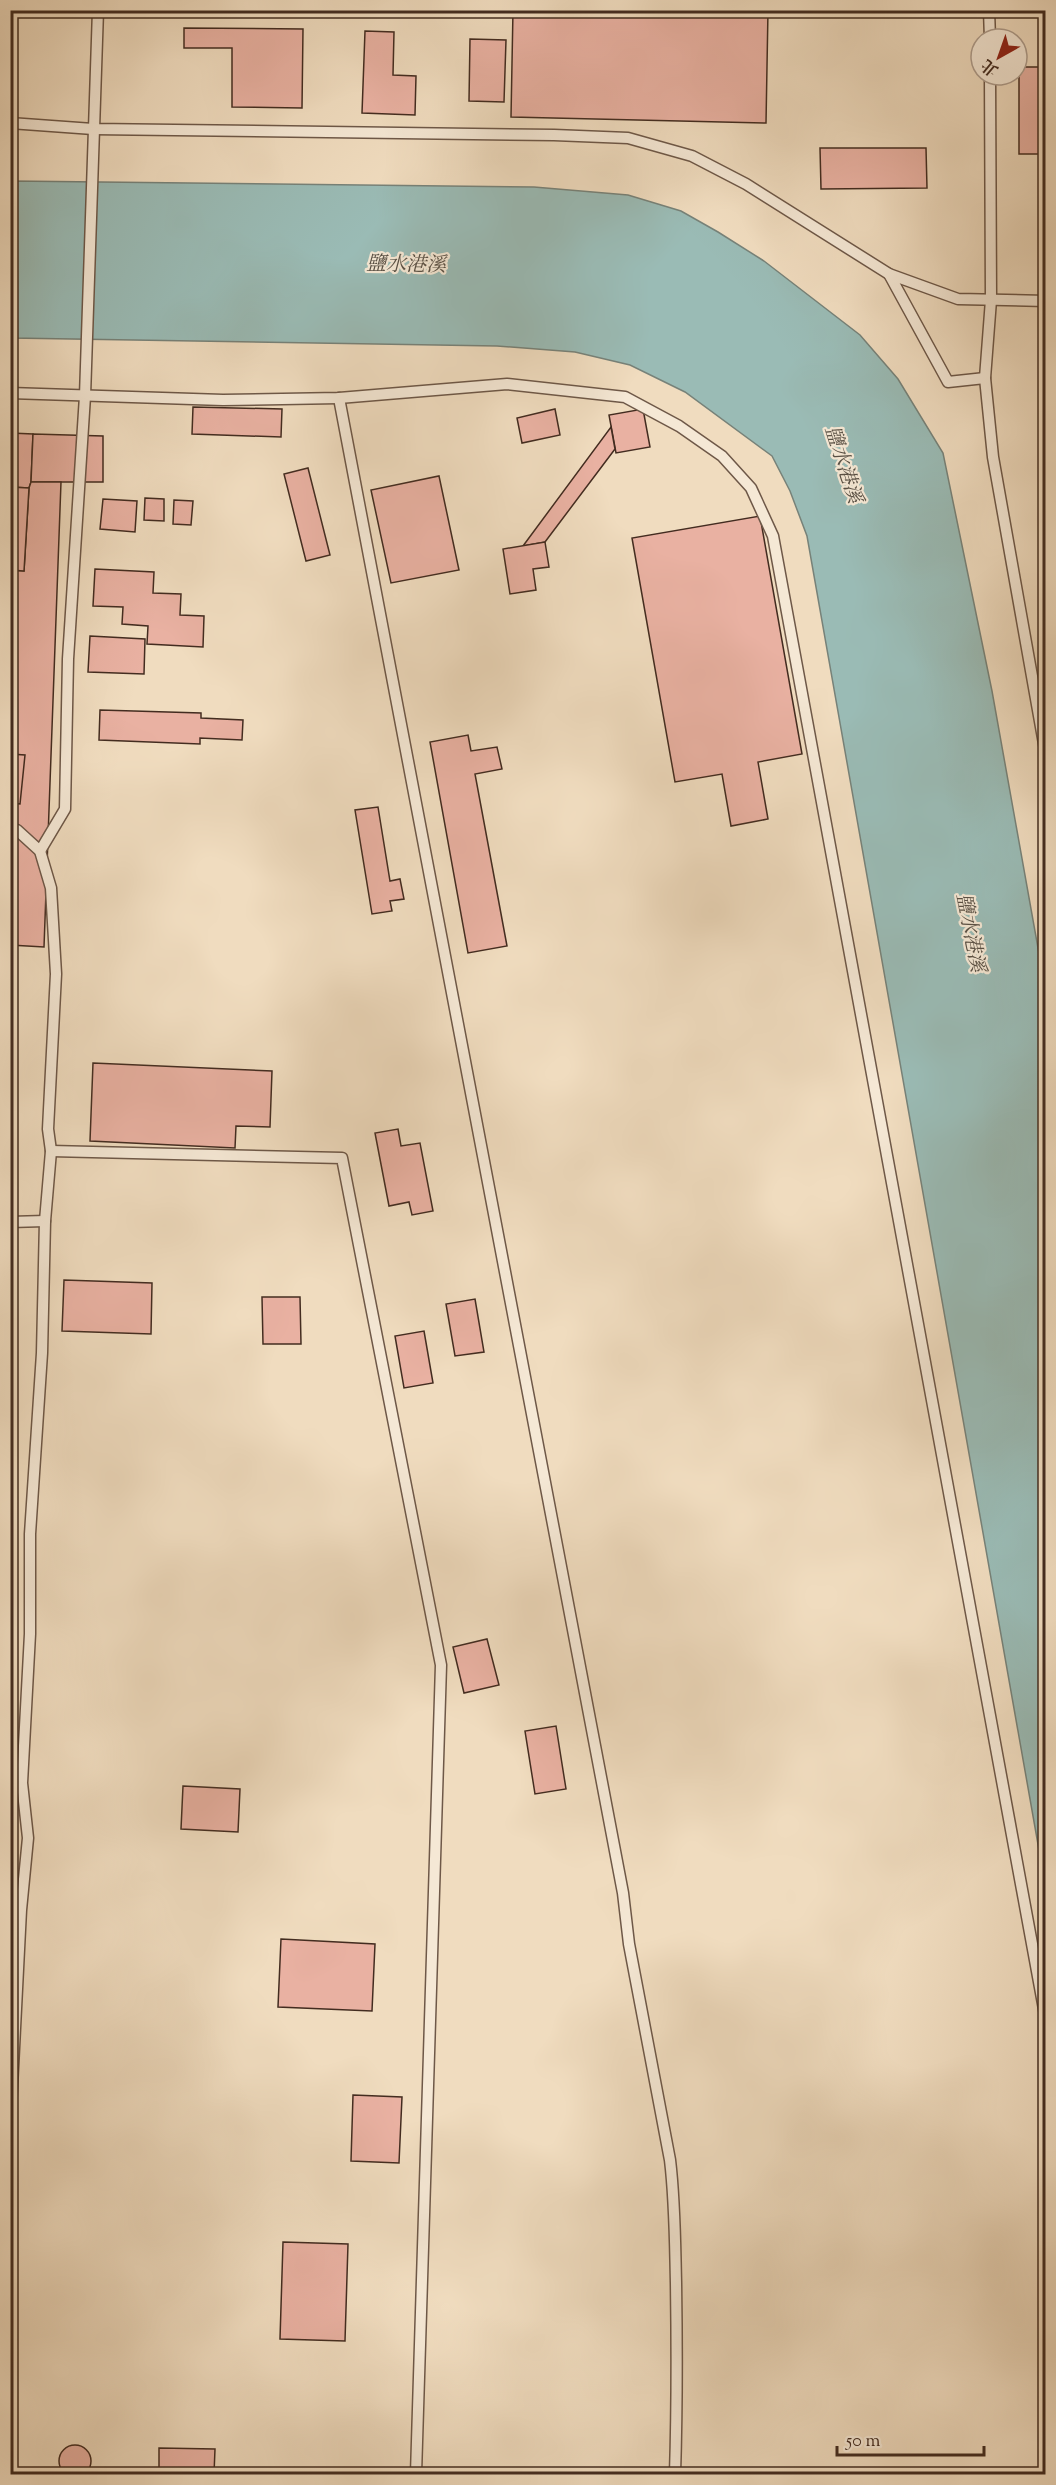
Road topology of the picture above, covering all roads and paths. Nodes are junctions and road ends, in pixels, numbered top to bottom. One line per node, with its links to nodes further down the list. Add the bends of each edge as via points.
1 (98, 10): 6 (lane)
2 (989, 10): 3 (lane)
3 (990, 27)
4 (990, 87): 8 (lane)
5 (10, 123): 6 (lane)
6 (93, 129): 7 (lane, via 628,138 692,156 746,184); 12 (lane)
7 (889, 274): 8 (lane, via 958,299); 10 (lane, via 948,382)
8 (991, 300): 9 (lane); 10 (lane)
9 (1046, 302)
10 (985, 378): 14 (lane, via 993,457)
11 (10, 393): 12 (lane)
12 (86, 396): 13 (lane); 16 (lane, via 68,659 65,809)
13 (339, 398): 22 (lane, via 507,384 626,397 679,426 722,456 751,488 773,536); 25 (lane, via 621,1882 628,1944 670,2160 678,2398)
14 (1046, 755)
15 (10, 832): 16 (lane, via 17,830)
16 (40, 851): 17 (lane, via 51,888 56,974 48,1129)
17 (51, 1151): 18 (lane); 24 (lane, via 342,1158 441,1665)
18 (45, 1221): 19 (lane); 20 (lane)
19 (10, 1222)
20 (22, 1783): 21 (lane); 23 (lane, via 28,1838)
21 (10, 1790)
22 (1046, 2020)
23 (10, 2127)
24 (416, 2475)
25 (675, 2475)

